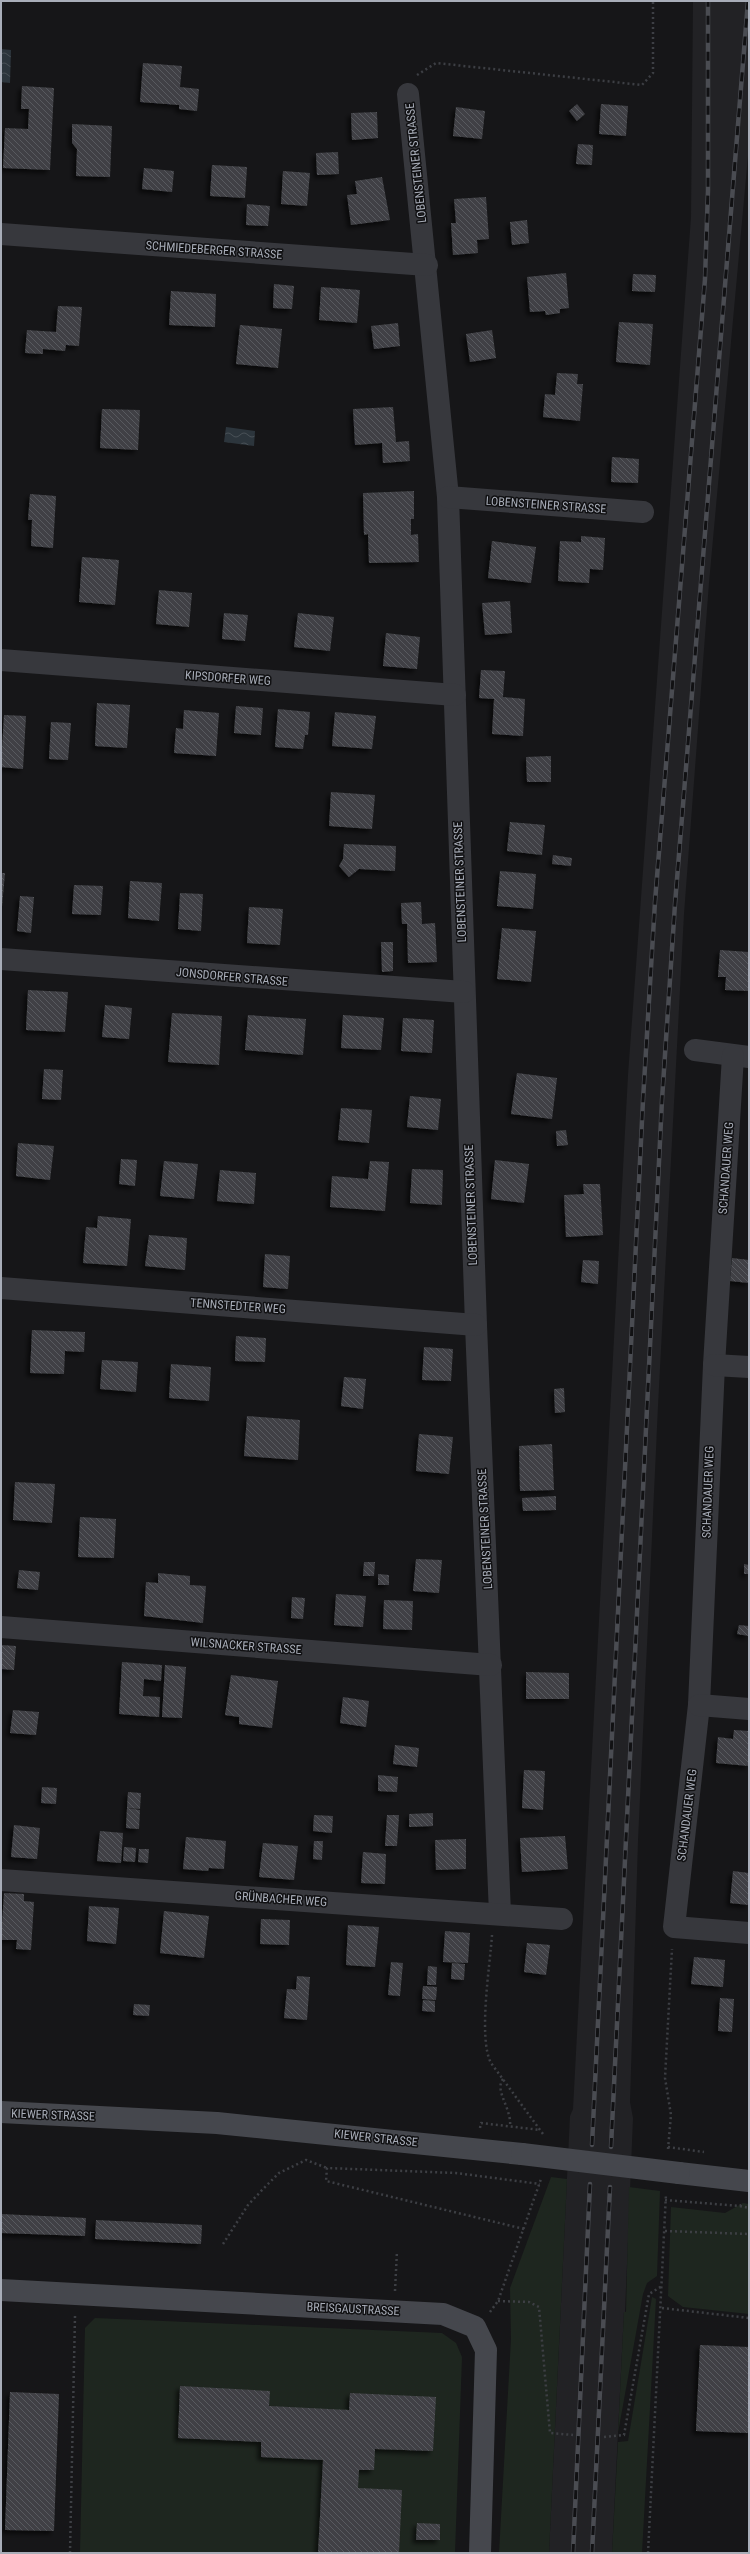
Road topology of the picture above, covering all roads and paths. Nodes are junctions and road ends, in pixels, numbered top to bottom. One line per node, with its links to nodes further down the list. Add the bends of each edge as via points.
1 (653, 1): 2 (path, LOBENSTEINER STRASSE, via 653,73 642,85 436,63 416,75)
2 (408, 94): 4 (street, LOBENSTEINER STRASSE)
3 (1, 234): 4 (street, SCHMIEDEBERGER STRASSE)
4 (427, 266): 5 (street, LOBENSTEINER STRASSE)
5 (448, 497): 6 (street, LOBENSTEINER STRASSE); 8 (street, LOBENSTEINER STRASSE)
6 (643, 512)
7 (1, 660): 8 (street, KIPSDORFER WEG)
8 (455, 695): 10 (street, LOBENSTEINER STRASSE)
9 (1, 959): 10 (street, JONSDORFER STRASSE)
10 (464, 992): 14 (street, LOBENSTEINER STRASSE)
11 (695, 1050): 12 (street)
12 (741, 1056): 15 (street, SCHANDAUER WEG)
13 (1, 1288): 14 (street, TENNSTEDTER WEG)
14 (476, 1325): 18 (street, LOBENSTEINER STRASSE)
15 (714, 1364): 16 (street); 19 (street, SCHANDAUER WEG)
16 (749, 1367)
17 (1, 1627): 18 (street, WILSNACKER STRASSE)
18 (491, 1665): 22 (street, LOBENSTEINER STRASSE)
19 (699, 1705): 20 (street); 24 (street, SCHANDAUER WEG)
20 (749, 1709)
21 (1, 1880): 22 (street, GRÜNBACHER WEG)
22 (497, 1913): 23 (street, GRÜNBACHER WEG); 26 (path, via 485,2041 488,2058)
23 (562, 1919)
24 (674, 1927): 25 (street); 30 (path, via 665,2078 671,2115)
25 (749, 1933)
26 (503, 2079): 29 (path, via 499,2084 500,2091 508,2107); 29 (path, via 541,2130)
27 (1, 2112): 35 (street, KIEWER STRASSE, bridge, via 217,2123 522,2154)
28 (485, 2124): 29 (path)
29 (510, 2127)
30 (668, 2147): 31 (path); 32 (path)
31 (710, 2152)
32 (668, 2154)
33 (327, 2168): 36 (path, via 456,2173); 42 (path, via 326,2181); 45 (path, via 306,2160 279,2173 248,2206)
34 (541, 2179): 36 (path)
35 (749, 2181)
36 (540, 2184): 42 (path)
37 (666, 2192): 38 (path)
38 (665, 2200): 40 (path); 43 (path)
39 (743, 2203): 40 (path)
40 (740, 2206): 41 (path)
41 (749, 2208)
42 (524, 2229): 50 (path)
43 (665, 2231): 44 (path); 47 (path)
44 (749, 2234)
45 (223, 2244)
46 (397, 2251): 52 (path)
47 (662, 2286): 51 (path); 56 (path, via 649,2294 624,2435)
48 (1, 2290): 49 (street, BREISGAUSTRASSE)
49 (75, 2293): 52 (street, BREISGAUSTRASSE); 57 (path)
50 (498, 2301): 53 (path); 55 (path, via 529,2302 539,2307 550,2433)
51 (662, 2308): 54 (path); 59 (path)
52 (394, 2311): 58 (street, BREISGAUSTRASSE, via 443,2314 475,2327 486,2350)
53 (487, 2317)
54 (749, 2318)
55 (572, 2435)
56 (604, 2437)
57 (70, 2553)
58 (480, 2553)
59 (648, 2553)

